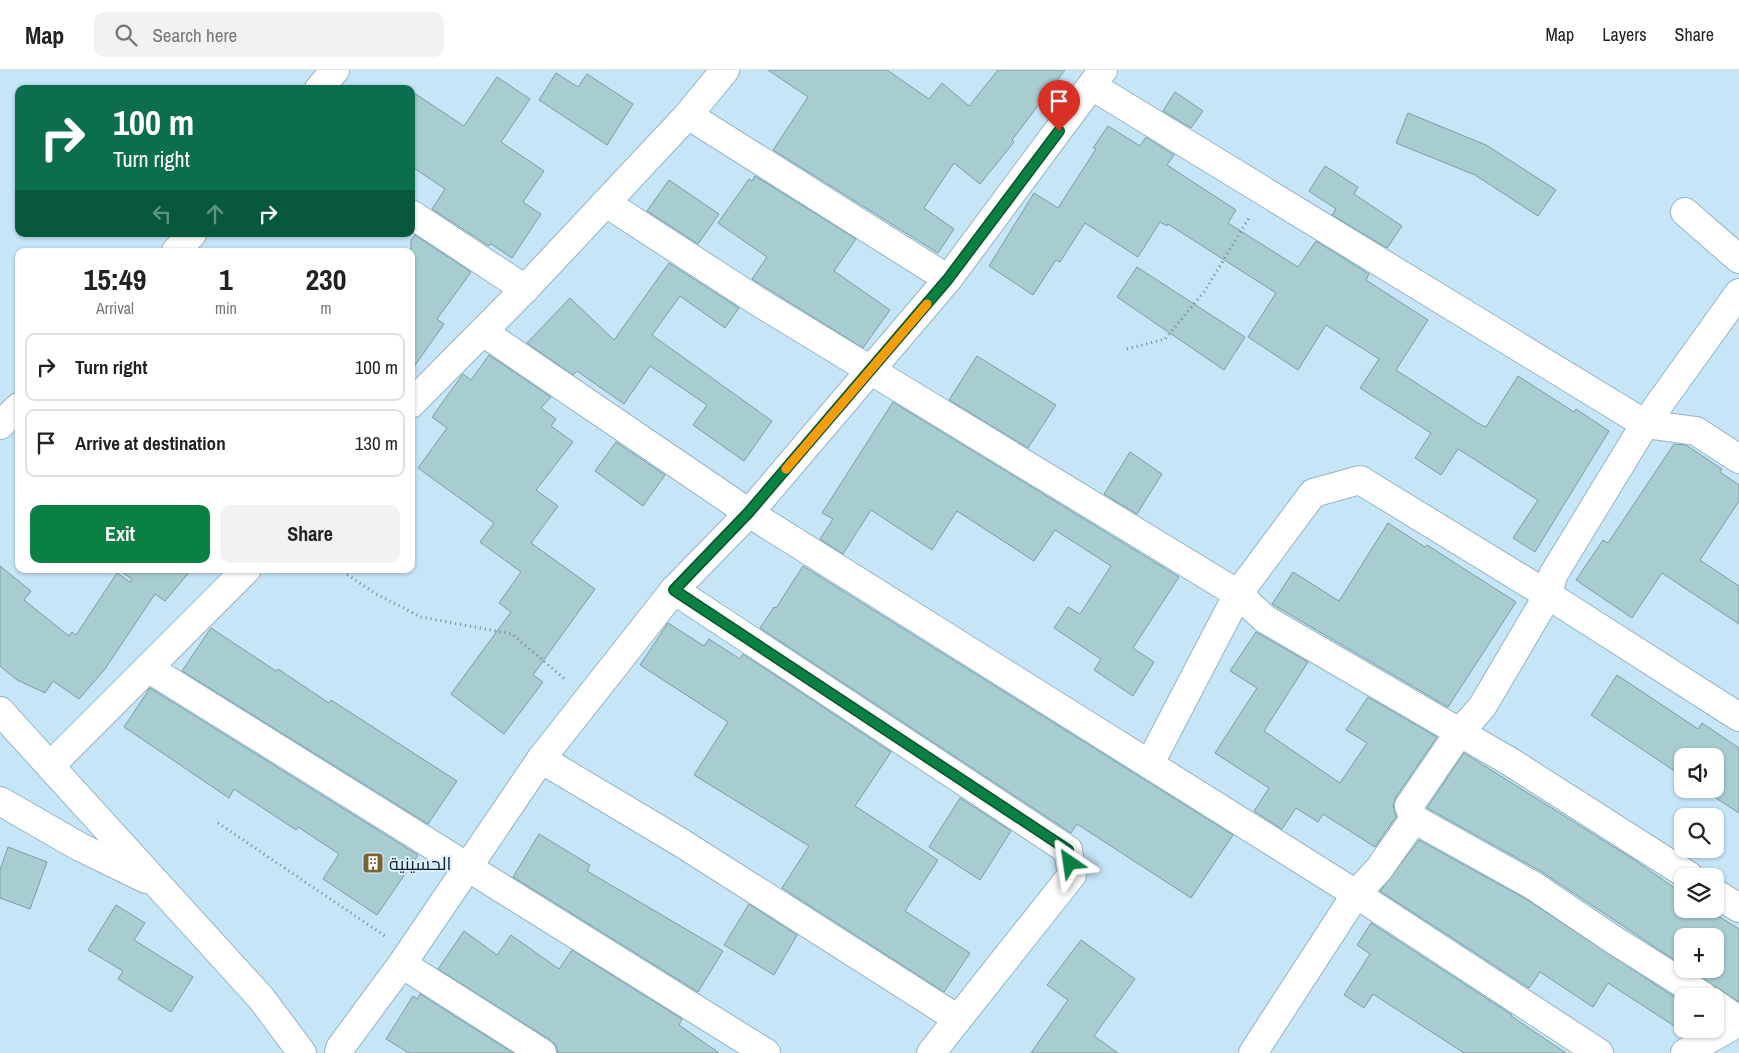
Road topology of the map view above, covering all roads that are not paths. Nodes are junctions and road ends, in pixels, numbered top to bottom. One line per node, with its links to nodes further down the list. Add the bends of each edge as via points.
1 (335, 70): 4 (street)
2 (725, 70): 5 (street)
3 (1098, 78): 12 (street); 18 (street, via 1265,192)
4 (322, 85)
5 (688, 116): 6 (street); 12 (street)
6 (606, 203): 13 (street); 16 (street)
7 (1685, 212): 11 (street)
8 (415, 217): 13 (street)
9 (189, 237): 10 (street)
10 (179, 248)
11 (1739, 259)
12 (948, 279): 16 (street)
13 (525, 289): 15 (street)
14 (1739, 293): 18 (street)
15 (483, 332): 17 (street); 20 (street)
16 (870, 370): 20 (street); 23 (street)
17 (415, 400)
18 (1645, 424): 19 (street, via 1696,430); 24 (street, via 1553,575)
19 (1739, 459)
20 (749, 512): 22 (street); 30 (street)
21 (238, 573): 25 (street)
22 (674, 590): 29 (street); 43 (street, via 1068,850 1072,875)
23 (1238, 594): 24 (street, via 1313,493 1360,480); 28 (street, via 1264,619); 30 (street)
24 (1548, 595): 27 (street); 28 (street, via 1482,707)
25 (148, 668): 31 (street); 34 (street)
26 (0, 712): 31 (street)
27 (1739, 718)
28 (1459, 733): 33 (street, via 1409,806); 35 (street)
29 (541, 759): 34 (street); 43 (street, via 680,842)
30 (1150, 763): 37 (street)
31 (50, 766): 36 (street)
32 (0, 800): 36 (street, via 80,847)
33 (1414, 819): 37 (street, via 1379,869); 41 (street, via 1534,886)
34 (468, 867): 40 (street); 48 (street)
35 (1677, 868)
36 (158, 884): 45 (street, via 261,998)
37 (1356, 894): 50 (street); 51 (street)
38 (1724, 899): 39 (street)
39 (1739, 908)
40 (406, 959): 46 (street); 47 (street)
41 (1690, 988)
42 (1724, 1010): 44 (street)
43 (958, 1019): 49 (street)
44 (1739, 1021): 52 (street)
45 (302, 1053)
46 (339, 1053)
47 (542, 1053)
48 (766, 1053)
49 (932, 1053)
50 (1253, 1053)
51 (1599, 1053)
52 (1685, 1053)

